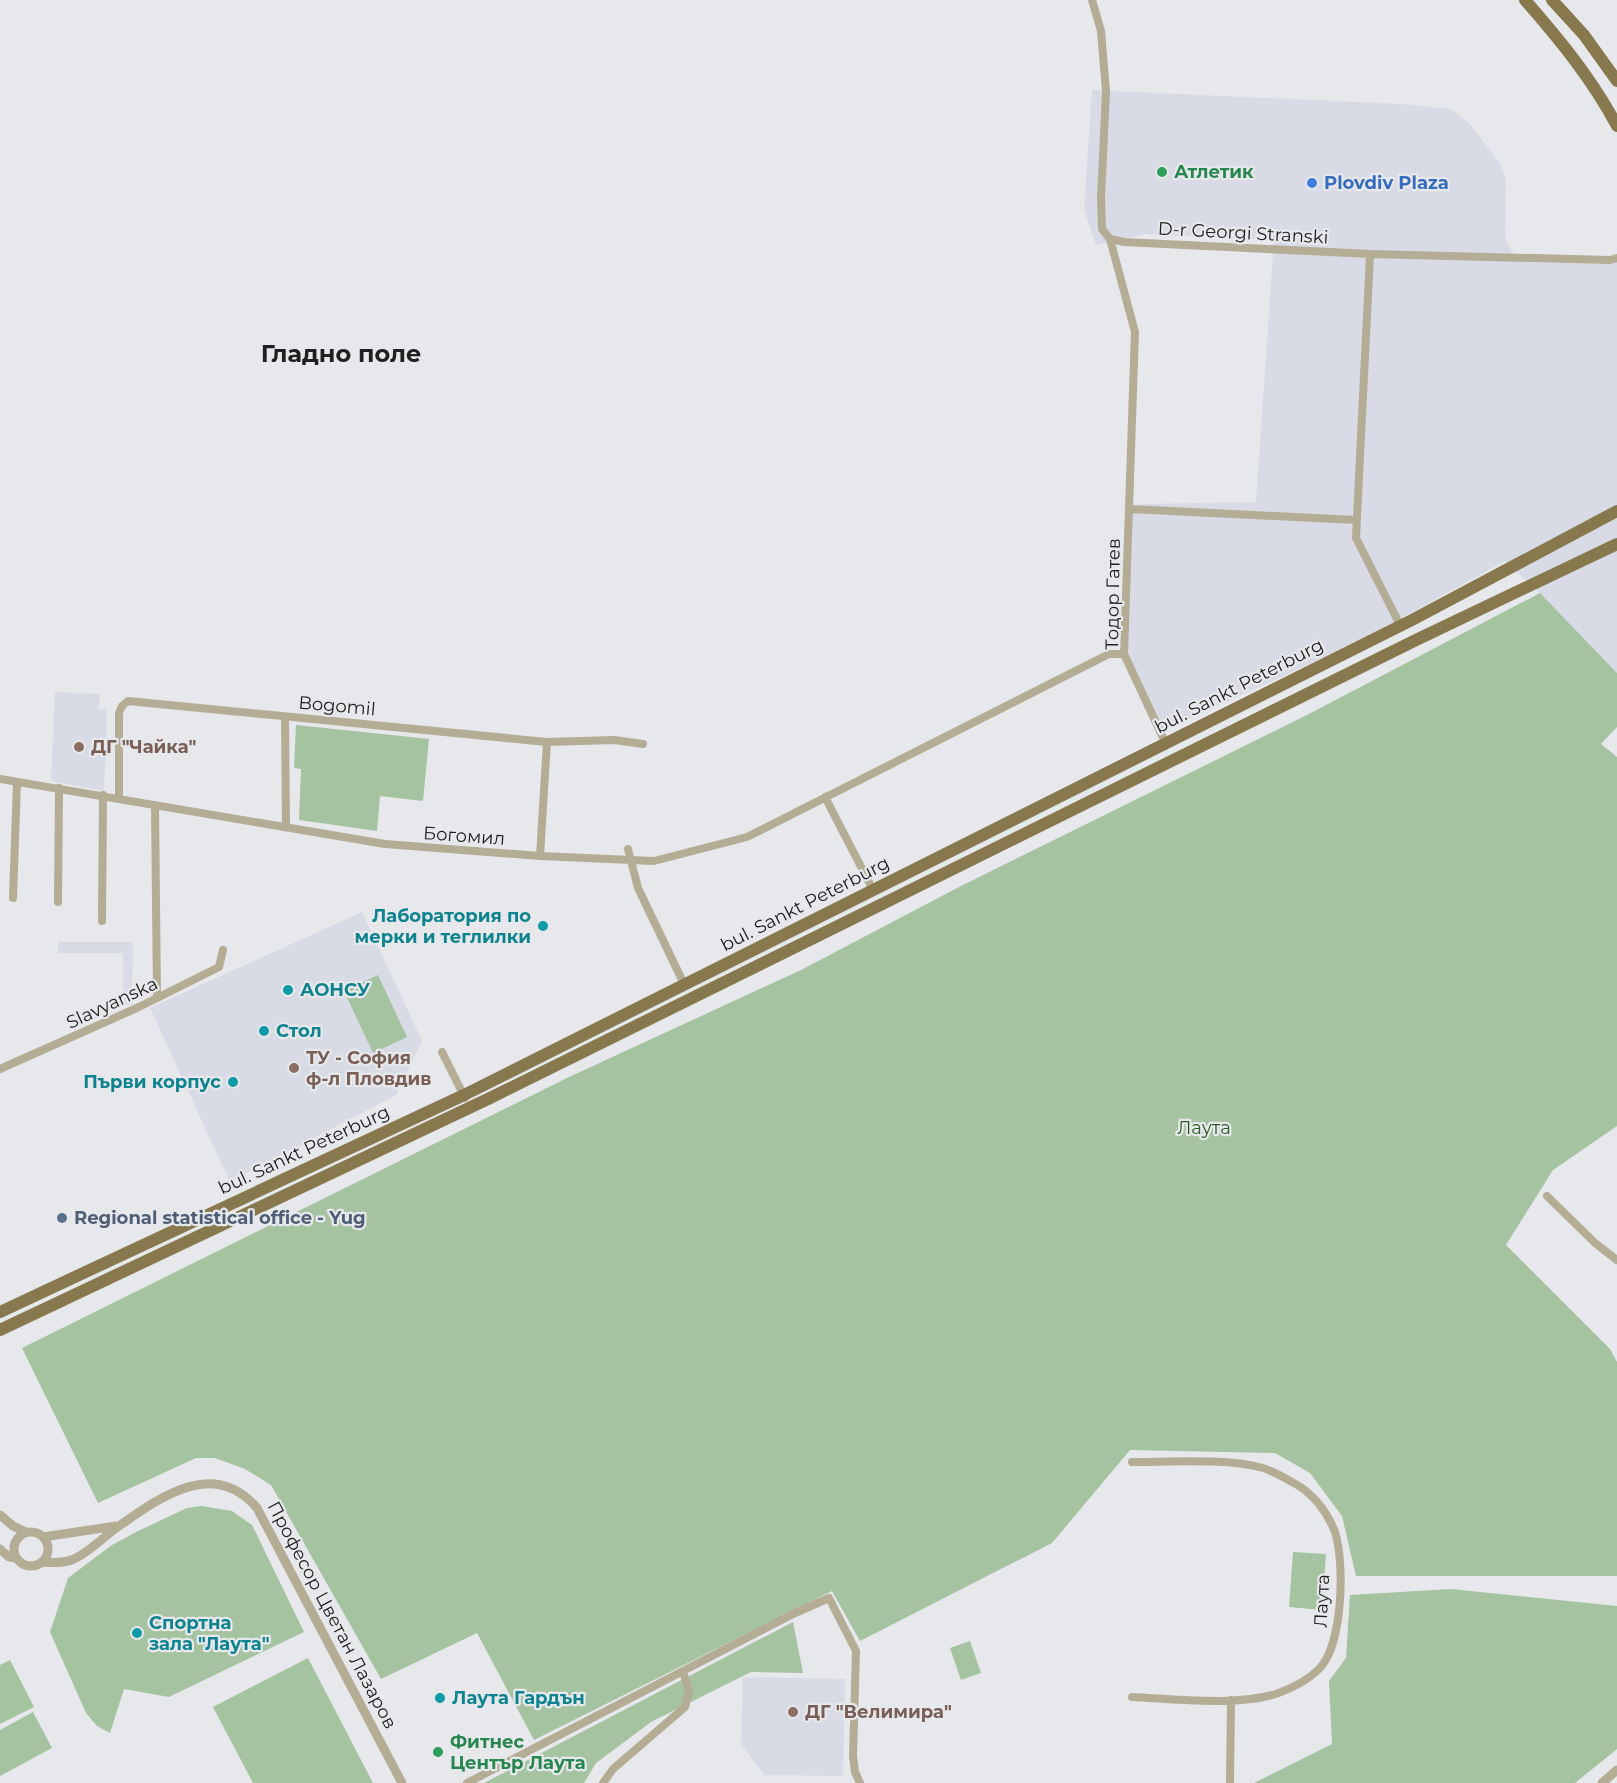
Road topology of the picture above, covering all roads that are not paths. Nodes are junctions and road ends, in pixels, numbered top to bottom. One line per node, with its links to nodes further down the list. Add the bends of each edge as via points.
1 (1092, 0): 6 (street, via 1101,32 1106,91 1102,229)
2 (1525, 0): 5 (main road, via 1575,59)
3 (1552, 0): 4 (main road, via 1584,35)
4 (1617, 81)
5 (1617, 126)
6 (1110, 239): 7 (street, D-r Georgi Stranski); 9 (street, Тодор Гатев, via 1135,332)
7 (1370, 254): 8 (street, D-r Georgi Stranski); 11 (street)
8 (1617, 258)
9 (1130, 509): 11 (street); 14 (street, Тодор Гатев)
10 (1617, 511): 13 (main road, bul. Sankt Peterburg)
11 (1356, 520): 13 (street, via 1356,538)
12 (1617, 544): 40 (main road, bul. Sankt Peterburg)
13 (1400, 625): 18 (main road, bul. Sankt Peterburg)
14 (1124, 654): 18 (street, Тодор Гатев); 23 (street, via 1108,654)
15 (285, 717): 16 (street, Bogomil); 24 (street, Bogomil, via 128,701 119,713); 26 (street)
16 (547, 742): 17 (street, Bogomil, via 614,740); 28 (street)
17 (643, 744)
18 (1166, 744): 30 (main road, bul. Sankt Peterburg)
19 (0, 779): 20 (street)
20 (17, 782): 21 (street); 31 (street)
21 (59, 788): 22 (street); 32 (street)
22 (103, 795): 24 (street); 33 (street)
23 (825, 797): 29 (street, via 747,837 654,861); 30 (street)
24 (119, 798): 25 (street)
25 (155, 805): 26 (street); 36 (street)
26 (286, 827): 28 (street, via 385,844)
27 (628, 849): 29 (street)
28 (540, 856): 29 (street)
29 (630, 861): 35 (street, via 638,888)
30 (873, 890): 35 (main road, bul. Sankt Peterburg)
31 (13, 898)
32 (58, 902)
33 (102, 921)
34 (223, 950): 36 (street, Slavyanska, via 219,967)
35 (684, 984): 39 (main road, bul. Sankt Peterburg)
36 (157, 998): 38 (street, Slavyanska)
37 (442, 1052): 39 (street)
38 (0, 1069)
39 (464, 1095): 40 (street); 43 (main road, bul. Sankt Peterburg)
40 (470, 1108): 44 (main road, bul. Sankt Peterburg)
41 (1547, 1196): 42 (street)
42 (1617, 1260)
43 (0, 1312)
44 (0, 1330)
45 (1131, 1462): 55 (street, Лаута, via 1242,1464 1264,1468 1311,1494 1335,1533 1339,1562 1338,1622 1320,1668 1279,1693)
46 (0, 1515): 48 (street)
47 (118, 1526): 49 (street, Професор Цветан Лазаров); 52 (street, Професор Цветан Лазаров, via 77,1558); 57 (street, Професор Цветан Лазаров, via 184,1487 202,1482 218,1483 247,1496 262,1517)
48 (26, 1532): 49 (street); 51 (street, via 15,1543)
49 (43, 1537): 52 (street, via 48,1549)
50 (0, 1549): 51 (street)
51 (16, 1558): 52 (street, via 27,1565)
52 (42, 1562)
53 (684, 1672): 58 (street); 59 (street, via 689,1691 686,1707 613,1769); 60 (street, via 830,1598 856,1651 853,1756)
54 (1131, 1697): 55 (street, Лаута)
55 (1230, 1700): 61 (street)
56 (1617, 1770): 62 (street)
57 (402, 1783)
58 (467, 1783)
59 (603, 1783)
60 (860, 1783)
61 (1230, 1783)
62 (1602, 1783)

